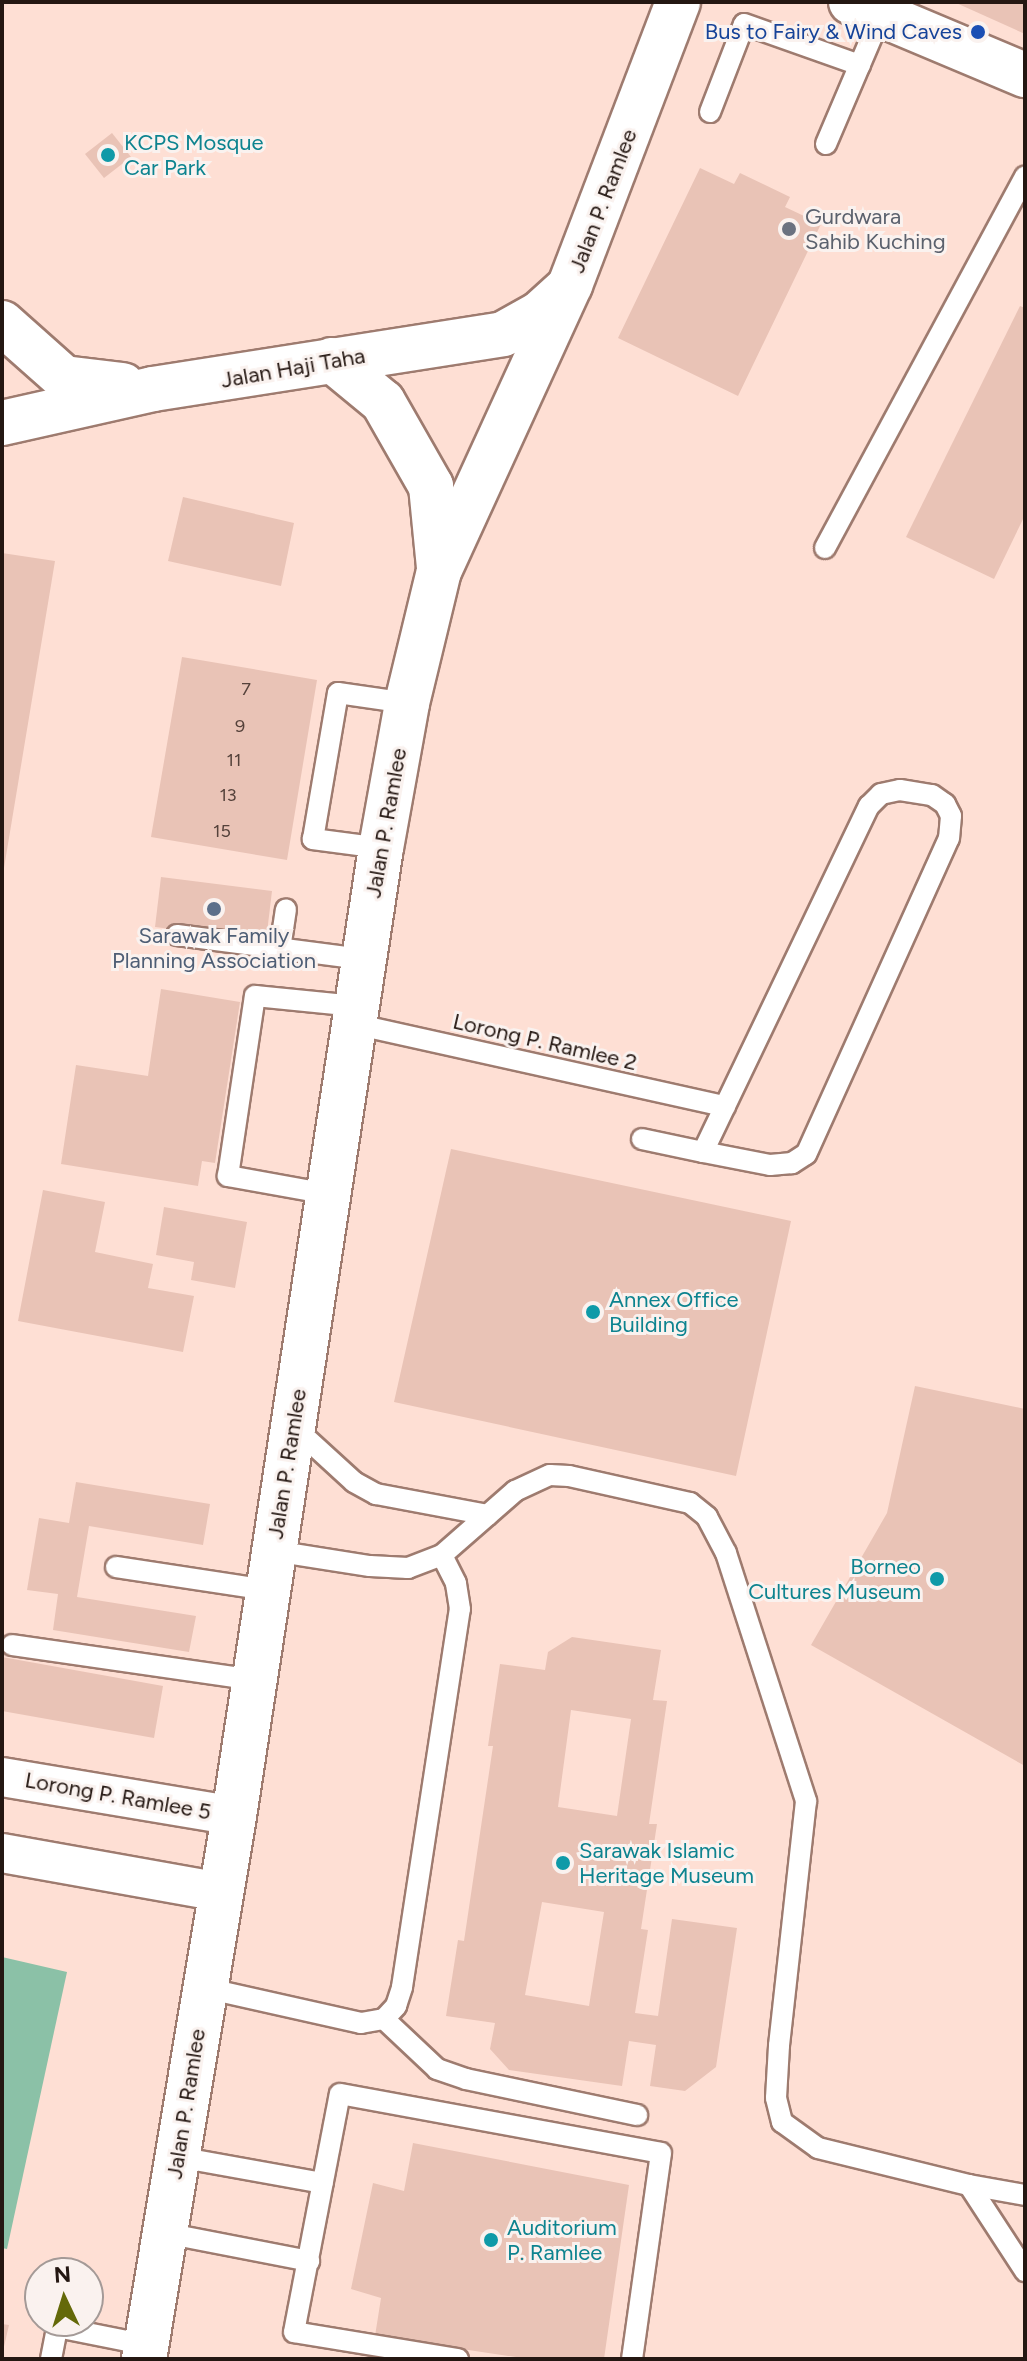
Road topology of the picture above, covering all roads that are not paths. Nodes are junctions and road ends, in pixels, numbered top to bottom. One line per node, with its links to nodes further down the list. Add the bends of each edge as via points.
1 (678, 2): 8 (main road, Jalan P. Ramlee)
2 (866, 9): 3 (lane); 4 (main road)
3 (860, 65): 5 (lane, via 744,24); 6 (lane)
4 (1025, 75)
5 (710, 112)
6 (826, 144)
7 (1025, 176): 13 (lane)
8 (570, 285): 10 (main road, Jalan Haji Taha, via 539,314 503,334); 14 (main road, Jalan P. Ramlee)
9 (2, 323): 11 (main road, via 64,378)
10 (332, 360): 11 (main road, Jalan Haji Taha); 14 (main road, Jalan P. Ramlee, via 383,402 431,486)
11 (153, 389): 12 (main road, Jalan Haji Taha)
12 (2, 423)
13 (825, 548)
14 (439, 571): 15 (main road, Jalan P. Ramlee)
15 (407, 703): 16 (main road, Jalan P. Ramlee); 16 (lane, via 338,693 313,839)
16 (381, 848): 20 (main road, Jalan P. Ramlee)
17 (286, 909): 19 (lane)
18 (177, 935): 19 (lane)
19 (280, 949): 20 (lane)
20 (363, 959): 21 (main road, Jalan P. Ramlee)
21 (355, 1015): 22 (lane, Lorong P. Ramlee 2); 25 (main road, Jalan P. Ramlee); 25 (lane, Lorong P. Ramlee 2, via 255,996 230,1161 228,1176)
22 (725, 1106): 24 (lane); 24 (lane, via 869,806 881,794 900,790 932,795 945,804 951,816 949,838 806,1154 792,1163 770,1165)
23 (642, 1139): 24 (lane)
24 (703, 1152)
25 (328, 1194): 26 (main road, Jalan P. Ramlee)
26 (293, 1426): 27 (lane, via 354,1482 376,1494); 30 (main road, Jalan P. Ramlee)
27 (488, 1515): 28 (lane); 42 (lane, via 515,1491 550,1475 668,1496 690,1503 707,1517 726,1553 806,1801 779,2046 776,2098 782,2122 818,2148)
28 (442, 1555): 30 (lane, via 408,1568); 38 (lane, via 456,1583 460,1609 402,1987 396,2006)
29 (116, 1567): 30 (lane)
30 (271, 1571): 32 (main road, Jalan P. Ramlee)
31 (12, 1645): 32 (lane)
32 (254, 1680): 34 (main road, Jalan P. Ramlee)
33 (2, 1777): 34 (street, Lorong P. Ramlee 5)
34 (234, 1816): 36 (main road, Jalan P. Ramlee)
35 (2, 1853): 36 (street)
36 (221, 1892): 37 (main road, Jalan P. Ramlee)
37 (205, 1988): 38 (lane, via 361,2023); 40 (main road, Jalan P. Ramlee)
38 (384, 2019): 39 (lane, via 437,2069)
39 (637, 2115)
40 (178, 2157): 41 (lane); 44 (main road, Jalan P. Ramlee)
41 (323, 2183): 45 (lane); 50 (lane, via 340,2094 661,2153)
42 (969, 2185): 43 (lane); 46 (lane)
43 (1025, 2195)
44 (165, 2233): 45 (lane); 47 (main road, Jalan P. Ramlee)
45 (309, 2261): 49 (lane, via 294,2332)
46 (1025, 2271)
47 (145, 2352): 48 (lane, via 57,2327)
48 (51, 2359)
49 (458, 2359)
50 (632, 2359)

